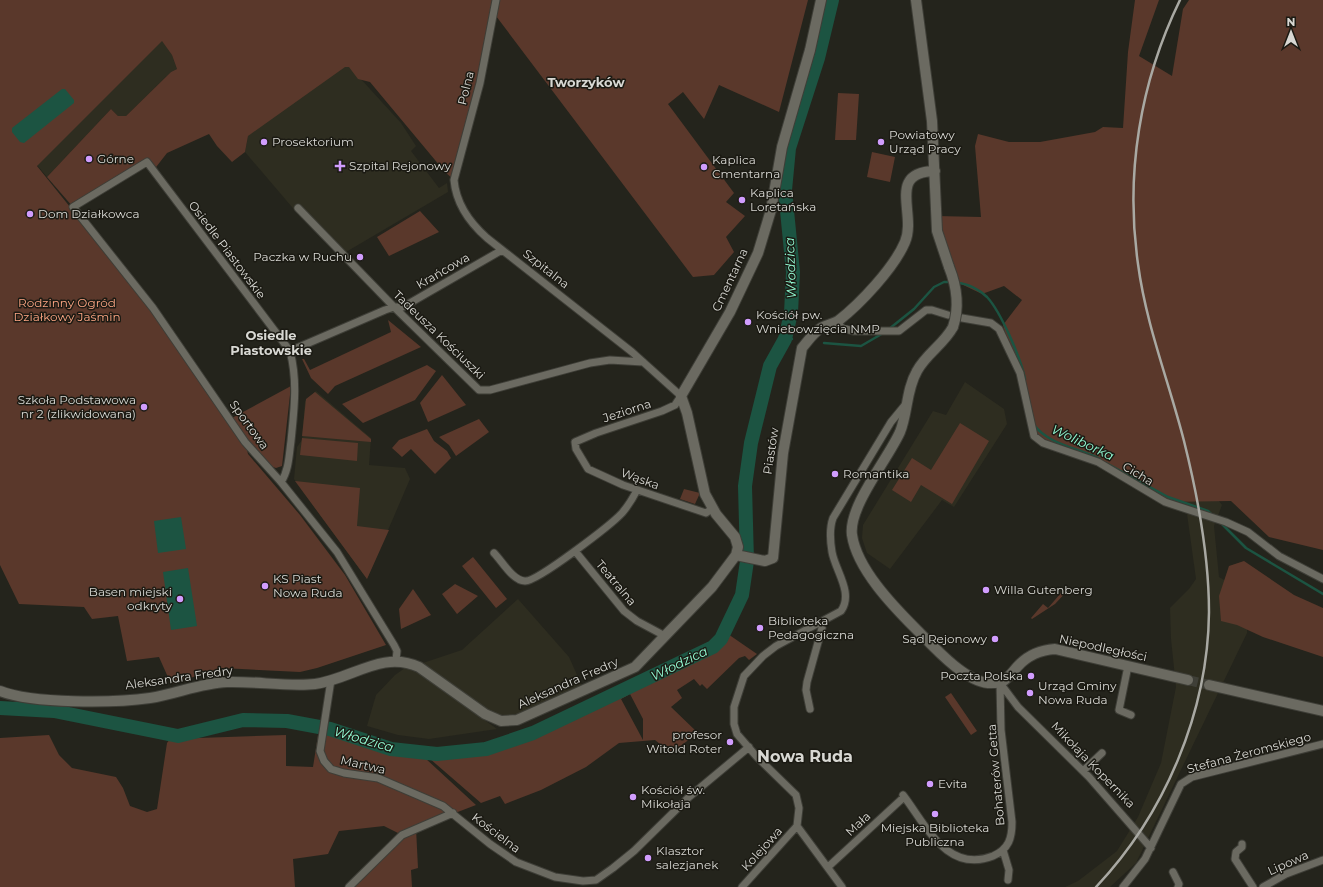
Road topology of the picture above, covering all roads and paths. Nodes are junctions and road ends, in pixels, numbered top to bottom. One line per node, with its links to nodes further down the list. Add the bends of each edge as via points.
1 (496, 0): 5 (street, Polna, via 480,83)
2 (821, 0): 13 (street, Cmentarna, via 810,50 782,147 771,210 758,253 730,312)
3 (916, 0): 4 (street, via 932,121)
4 (935, 171): 10 (street, via 919,173 908,182 906,188 909,227 905,242 875,286); 14 (street, bridge, via 937,231 957,291 957,314 953,327 944,341 926,358 917,371)
5 (454, 180): 8 (street, Szpitalna, via 460,204 472,223)
6 (72, 207): 11 (street, Osiedle Piastowskie, via 147,162); 16 (street, Sportowa, via 152,308 245,442)
7 (298, 208): 9 (street, Tadeusza Kościuszki)
8 (502, 250): 9 (street, Krańcowa, via 403,307); 12 (street, Szpitalna)
9 (394, 307): 11 (street); 12 (street, Tadeusza Kościuszki, via 479,390 490,390 590,363 610,360)
10 (839, 319): 21 (street, Piastów, via 822,328 802,348 783,453 773,558 765,561 753,560); 22 (street, Cicha, via 842,328 876,332 899,332 926,310 991,323 999,329 1020,373 1034,436 1043,443 1098,462 1165,502 1248,532 1279,556)
11 (290, 351): 16 (street, Osiedle Piastowskie, via 296,399 288,465)
12 (643, 362): 13 (street)
13 (681, 396): 15 (street, Jeziorna, via 675,405 662,411); 18 (street, via 705,494)
14 (906, 405): 29 (street, via 900,431 853,520 852,534 856,548 866,569 886,596 952,664 986,683); 36 (street, via 891,422 833,518 832,553 844,588 844,605 840,610 776,646 744,676 734,715 737,734)
15 (575, 442): 17 (street, Wąska, via 588,469)
16 (281, 482): 25 (street, Sportowa, via 337,552 394,645 397,651)
17 (636, 490): 18 (street, Wąska, via 706,513); 19 (street, via 634,497 621,514)
18 (713, 508): 21 (street, via 735,537)
19 (575, 551): 20 (street, via 534,579 525,582 516,578); 24 (street, Teatralna, via 624,611 636,621)
20 (494, 552)
21 (738, 555): 24 (street, Aleksandra Fredry, via 712,587)
22 (1323, 579)
23 (822, 628): 32 (street, via 807,682)
24 (665, 636): 25 (street, Aleksandra Fredry, via 635,667 517,720 501,721 485,714 419,667)
25 (396, 660): 27 (street, Aleksandra Fredry)
26 (1128, 666): 28 (street, Niepodległości); 29 (street, Niepodległości, via 1055,649 1044,650 1030,656); 34 (street, via 1120,710)
27 (331, 680): 31 (street, Aleksandra Fredry, via 314,684 226,682 150,698 114,701 49,700); 39 (street, Martwa, via 320,742 324,761 332,769 344,773 378,778 394,784)
28 (1188, 680)
29 (1000, 683): 38 (street, Mikołaja Kopernika, via 1018,707); 43 (street, Bohaterów Getta, via 1001,730 1012,822 1012,835)
30 (1209, 685): 33 (street)
31 (0, 691)
32 (810, 709)
33 (1323, 711)
34 (1130, 715)
35 (1323, 744): 42 (street, Stefana Żeromskiego, via 1192,777 1181,784 1175,792)
36 (749, 747): 40 (street, via 796,795 799,808); 48 (street, Kościelna, via 689,797)
37 (1102, 753): 38 (street)
38 (1084, 771): 42 (street, Mikołaja Kopernika)
39 (453, 813): 48 (street, Kościelna, via 516,862 555,877); 49 (street, via 402,836)
40 (797, 826): 45 (street); 50 (street, Kolejowa)
41 (1242, 844): 54 (street, via 1236,852 1235,859)
42 (1151, 848): 52 (street, Stefana Żeromskiego)
43 (1003, 850): 45 (street, Mała, via 982,860 968,860 955,855 944,849 903,796); 47 (street, via 1009,870)
44 (1323, 860): 55 (street, Lipowa, via 1286,874)
45 (828, 867): 51 (street)
46 (1173, 872): 53 (street)
47 (1008, 880)
48 (597, 883)
49 (349, 887)
50 (742, 887)
51 (842, 887)
52 (1124, 887)
53 (1178, 887)
54 (1253, 887)
55 (1262, 887)

